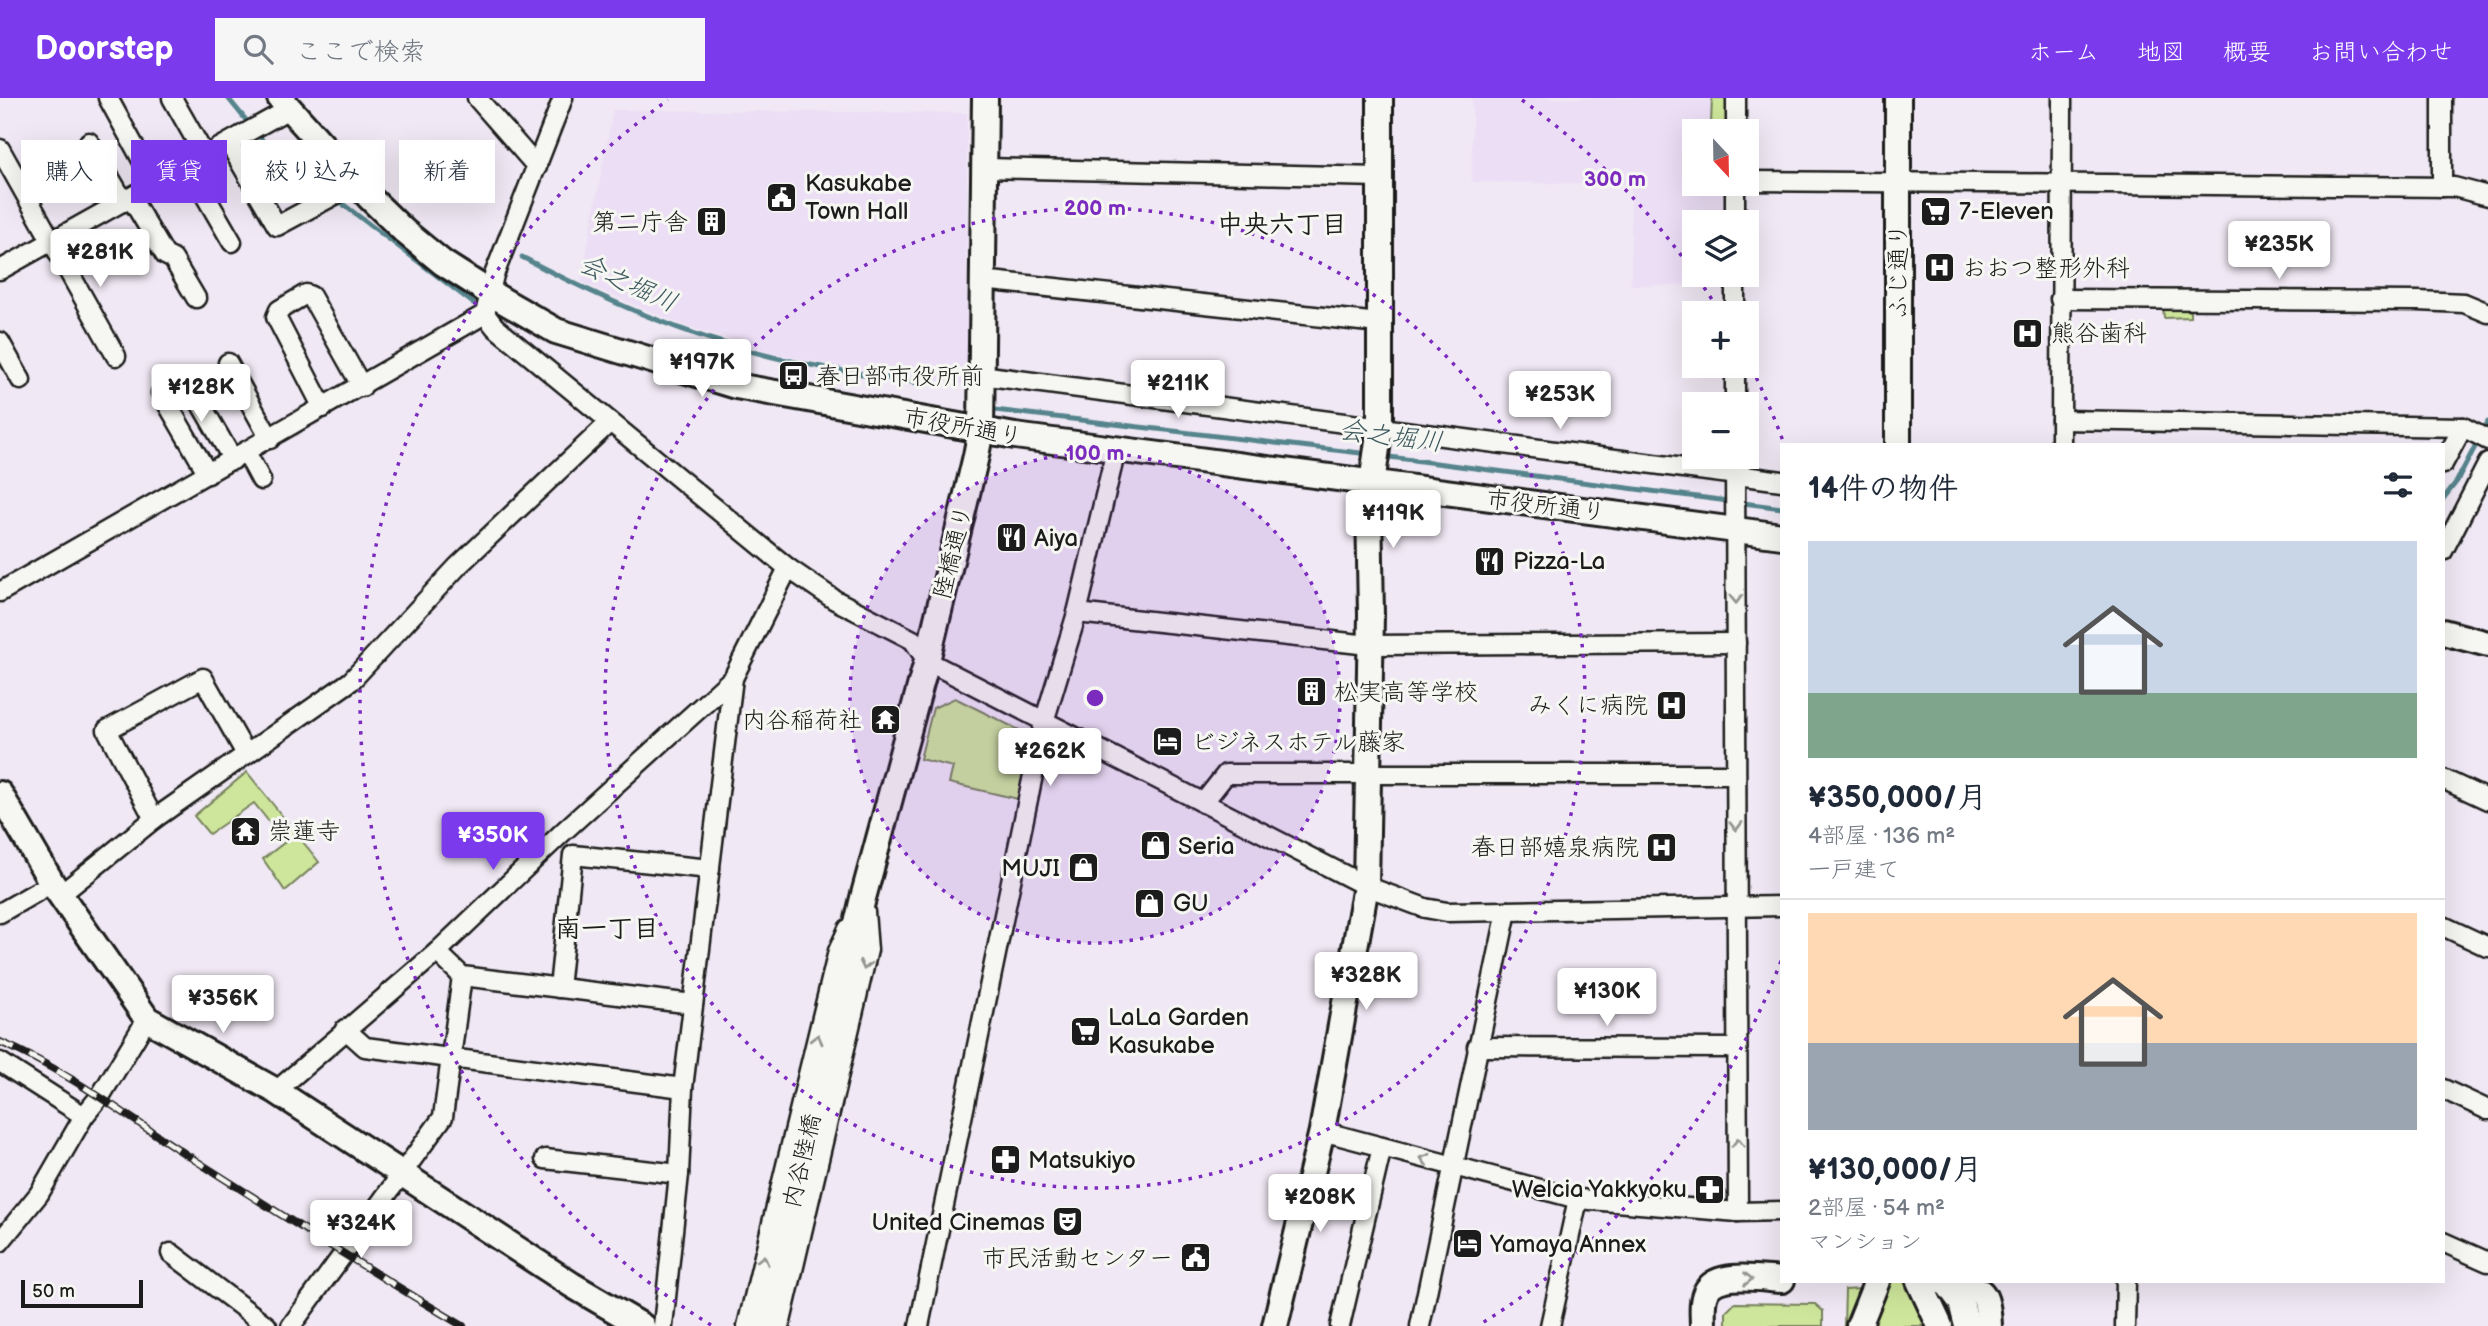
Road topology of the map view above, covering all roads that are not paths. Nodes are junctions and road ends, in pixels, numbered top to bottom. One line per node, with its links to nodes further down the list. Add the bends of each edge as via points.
1 (108, 98): 13 (street)
2 (172, 98): 14 (street)
3 (477, 98): 19 (street)
4 (563, 98): 19 (street)
5 (985, 98): 20 (street, 陸橋通り)
6 (1380, 98): 21 (street)
7 (1736, 98): 12 (street)
8 (1898, 98): 23 (street, ふじ通り)
9 (2062, 98): 24 (street)
10 (2442, 98): 26 (street)
11 (285, 103): 15 (street, 市役所通り); 16 (street)
12 (1736, 119)
13 (131, 140)
14 (196, 140)
15 (318, 140)
16 (229, 143): 18 (street)
17 (0, 149): 34 (street)
18 (241, 164)
19 (537, 167): 40 (street)
20 (986, 169): 21 (street); 37 (street, 陸橋通り)
21 (1380, 177): 42 (street)
22 (1759, 181): 23 (street)
23 (1898, 181): 24 (street); 59 (street, ふじ通り)
24 (2062, 181): 26 (street); 39 (street)
25 (117, 185): 29 (street)
26 (2442, 187): 27 (street)
27 (2488, 196)
28 (131, 198): 29 (street)
29 (127, 200): 34 (street); 38 (street, via 164,255 173,259)
30 (209, 203): 35 (street)
31 (264, 203): 32 (street, via 277,226)
32 (320, 203)
33 (377, 203): 40 (street, 市役所通り)
34 (51, 242): 36 (street); 44 (street)
35 (232, 242)
36 (0, 270)
37 (982, 280): 42 (street); 48 (street, 陸橋通り)
38 (196, 298)
39 (2060, 299): 41 (street, via 2418,301 2464,303); 52 (street)
40 (487, 303): 49 (street); 53 (street, 市役所通り, via 556,331 736,386); 54 (street, via 495,327)
41 (2488, 313)
42 (1380, 323): 56 (street)
43 (0, 342): 46 (street)
44 (116, 356)
45 (228, 363): 57 (street)
46 (21, 380)
47 (187, 380): 62 (street)
48 (981, 380): 53 (street, 陸橋通り); 56 (street)
49 (362, 387): 51 (street); 51 (street, via 311,296 297,300 279,310 276,317)
50 (161, 393): 66 (street)
51 (323, 408): 57 (street)
52 (2061, 420): 55 (street); 60 (street)
53 (981, 421): 61 (street, 市役所通り); 80 (street, 陸橋通り)
54 (610, 422): 73 (street); 83 (street, via 458,566 351,681)
55 (2467, 429): 58 (street); 63 (street)
56 (1379, 433): 65 (street); 67 (street)
57 (270, 439): 62 (street)
58 (2488, 440)
59 (1898, 443)
60 (2061, 443)
61 (1116, 450): 67 (street, 市役所通り); 75 (street)
62 (239, 456): 66 (street); 68 (street)
63 (2445, 461)
64 (2488, 463): 72 (street)
65 (1735, 472): 69 (street); 70 (street)
66 (208, 474): 74 (street)
67 (1372, 475): 70 (street, 市役所通り); 79 (street)
68 (261, 480)
69 (1780, 481)
70 (1735, 524): 71 (street, 市役所通り); 77 (street, one-way to 77)
71 (1780, 535)
72 (2445, 547)
73 (788, 568): 80 (street, via 835,600 913,640); 81 (street)
74 (0, 592)
75 (1077, 613): 79 (street); 82 (street)
76 (2445, 633): 78 (street)
77 (1736, 643): 79 (street); 84 (street)
78 (2488, 644)
79 (1368, 645): 85 (street)
80 (927, 661): 82 (street); 96 (street, 陸橋通り)
81 (733, 678): 91 (street); 93 (street)
82 (1044, 722): 89 (street); 145 (street)
83 (246, 754): 90 (street); 90 (street, via 203,678 107,730)
84 (1735, 774): 85 (street); 97 (street, one-way to 97)
85 (1369, 775): 89 (street, via 1226,774); 94 (street)
86 (2445, 780): 88 (street)
87 (0, 794): 95 (street)
88 (2488, 800)
89 (1203, 803): 94 (street)
90 (154, 819): 95 (street)
91 (564, 831): 92 (street); 103 (street)
92 (573, 855): 93 (street); 105 (street)
93 (710, 869): 107 (street)
94 (1366, 886): 99 (street, via 1447,912); 119 (street)
95 (56, 889): 100 (street); 108 (street)
96 (863, 898): 106 (street, 陸橋通り); 142 (street, one-way to 96, via 838,951); 144 (street, one-way to 144, via 868,950)
97 (1738, 906): 98 (street); 99 (street); 111 (street)
98 (1780, 906)
99 (1507, 911): 110 (street)
100 (0, 913)
101 (2445, 927): 102 (street)
102 (2488, 947)
103 (437, 952): 104 (street); 109 (street)
104 (462, 976): 105 (street); 112 (street)
105 (559, 988): 107 (street)
106 (842, 995): 143 (street, 内谷陸橋)
107 (693, 1004): 114 (street)
108 (147, 1019): 116 (street); 118 (street)
109 (345, 1029): 112 (street, via 365,1047); 116 (street)
110 (1477, 1046): 111 (street); 122 (street)
111 (1737, 1048): 127 (street, one-way to 111)
112 (453, 1059): 114 (street); 123 (street, via 443,1117)
113 (0, 1062): 118 (street)
114 (682, 1088): 124 (street)
115 (2445, 1090): 117 (street)
116 (276, 1091): 123 (street)
117 (2488, 1110)
118 (83, 1116): 128 (street, via 39,1194)
119 (1322, 1131): 120 (street); 146 (street)
120 (1382, 1147): 122 (street, one-way to 120); 147 (street)
121 (545, 1159): 124 (street)
122 (1455, 1167): 125 (street); 148 (street)
123 (401, 1172): 139 (street); 140 (street)
124 (679, 1174): 141 (street)
125 (1578, 1199): 127 (street); 149 (street)
126 (1780, 1211): 127 (street)
127 (1738, 1212)
128 (0, 1242)
129 (2445, 1243): 131 (street)
130 (171, 1253): 138 (street)
131 (2488, 1262)
132 (1780, 1280): 150 (street, one-way to 132, via 1707,1288 1721,1279)
133 (1876, 1283): 151 (street)
134 (1920, 1283): 152 (street)
135 (1944, 1283): 153 (street, via 1961,1303)
136 (1951, 1283): 154 (street, via 1984,1292)
137 (2126, 1283): 155 (street)
138 (268, 1326)
139 (291, 1326)
140 (642, 1326)
141 (663, 1326)
142 (747, 1326)
143 (763, 1326)
144 (780, 1326)
145 (919, 1326)
146 (1275, 1326)
147 (1340, 1326)
148 (1420, 1326)
149 (1550, 1326)
150 (1703, 1326)
151 (1859, 1326)
152 (1940, 1326)
153 (1967, 1326)
154 (1989, 1326)
155 (2126, 1326)

